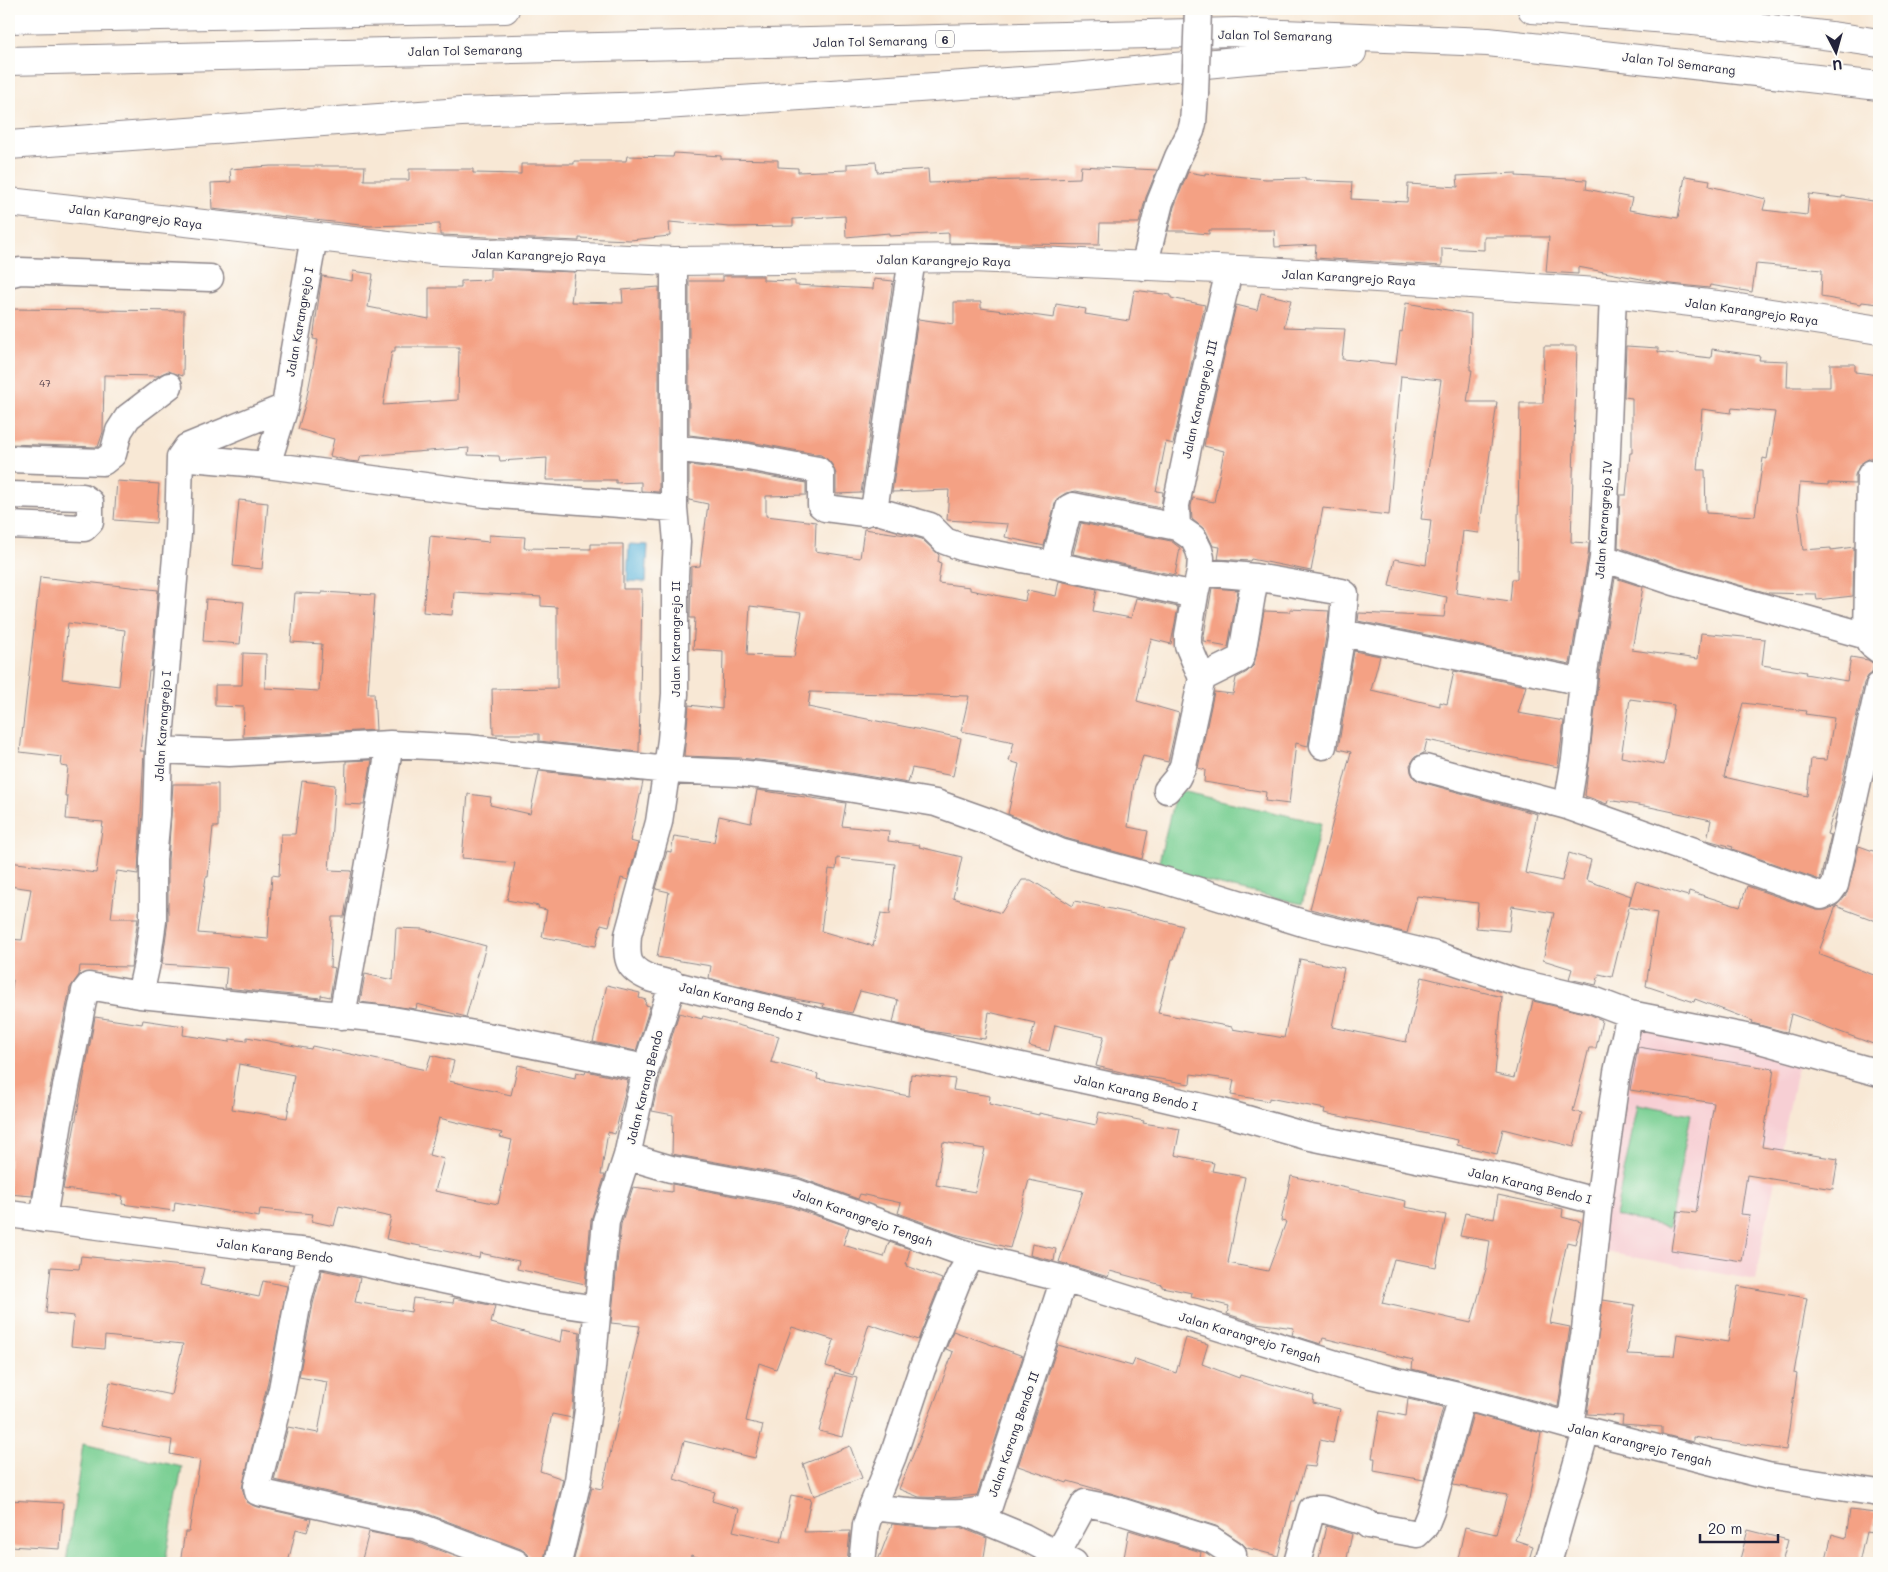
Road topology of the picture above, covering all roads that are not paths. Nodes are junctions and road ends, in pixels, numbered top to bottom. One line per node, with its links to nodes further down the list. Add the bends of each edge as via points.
1 (505, 9): 4 (main road)
2 (1198, 9): 14 (street, bridge, via 1193,123 1160,202)
3 (1532, 9): 6 (main road, via 1800,31)
4 (9, 19)
5 (1488, 42): 7 (main road, Jalan Tol Semarang / 6, via 1235,32); 8 (main road, Jalan Tol Semarang / 6); 9 (main road, via 1246,60 1064,78 650,106 461,112)
6 (1879, 43)
7 (9, 61)
8 (1879, 86)
9 (9, 145)
10 (9, 202): 11 (main road, Jalan Karangrejo Raya)
11 (314, 237): 13 (main road, Jalan Karangrejo Raya, via 441,251); 21 (street, Jalan Karangrejo I)
12 (912, 259): 13 (main road, Jalan Karangrejo Raya); 14 (main road, Jalan Karangrejo Raya, via 972,258); 29 (street)
13 (674, 261): 22 (street, Jalan Karangrejo II)
14 (1144, 267): 15 (main road, Jalan Karangrejo Raya)
15 (1229, 271): 18 (main road, Jalan Karangrejo Raya); 31 (street, Jalan Karangrejo III, via 1176,505)
16 (9, 274): 17 (street, via 20,271)
17 (210, 278)
18 (1613, 292): 19 (main road, Jalan Karangrejo Raya); 32 (street, Jalan Karangrejo IV)
19 (1879, 330)
20 (169, 386): 24 (street, via 128,418 119,431 113,454 103,462)
21 (285, 408): 23 (street, via 187,447); 25 (street, Jalan Karangrejo I)
22 (674, 448): 28 (street, Jalan Karangrejo II); 29 (street, via 818,470 823,506 864,513)
23 (180, 457): 25 (street); 43 (street, Jalan Karangrejo I, via 178,534)
24 (9, 459)
25 (267, 465): 28 (street, via 485,494)
26 (1879, 472): 37 (street, via 1870,476)
27 (9, 495): 30 (street, via 83,497 90,502 90,522 84,528)
28 (674, 508): 45 (street, Jalan Karangrejo II, via 678,542 675,694)
29 (874, 510): 33 (street, via 930,526 945,541 964,548)
30 (9, 525)
31 (1177, 527): 33 (street, via 1073,506 1069,508); 35 (street, via 1193,538 1199,550)
32 (1603, 558): 37 (street); 39 (street, Jalan Karangrejo IV)
33 (1054, 565): 35 (street)
34 (1255, 577): 35 (street); 36 (street, via 1344,593); 38 (street, via 1240,659)
35 (1197, 583): 38 (street, via 1188,645)
36 (1342, 634): 39 (street); 42 (street)
37 (1873, 643)
38 (1202, 678): 46 (street, via 1183,766)
39 (1584, 682): 47 (street, Jalan Karangrejo IV)
40 (1879, 686): 47 (street, via 1835,886 1826,895 1821,896)
41 (390, 744): 43 (street, via 230,753); 45 (street, via 514,752); 51 (street)
42 (1323, 746)
43 (159, 750): 49 (street, Jalan Karangrejo I, via 153,921)
44 (1425, 768): 47 (street)
45 (667, 770): 48 (street, Jalan Karangrejo II, via 658,822 628,935 627,954 630,966 638,973); 50 (street, via 794,779 936,803 1060,852 1306,924 1593,1000)
46 (1167, 790)
47 (1567, 806)
48 (672, 984): 52 (street, Jalan Karang Bendo); 55 (street, Jalan Karang Bendo I, via 825,1023 1139,1092 1306,1136 1508,1178)
49 (140, 995): 51 (street); 57 (street, via 89,986 85,991)
50 (1630, 1014): 53 (street, via 1756,1039); 55 (street)
51 (342, 1016): 52 (street, via 392,1020 504,1039)
52 (646, 1068): 54 (street, Jalan Karang Bendo)
53 (1879, 1073)
54 (627, 1156): 59 (street, Jalan Karangrejo Tengah, via 671,1170 796,1192); 61 (street, Jalan Karang Bendo, via 606,1221)
55 (1599, 1202): 63 (street)
56 (9, 1214): 57 (street, Jalan Karang Bendo)
57 (43, 1219): 58 (street, Jalan Karang Bendo)
58 (311, 1252): 61 (street, Jalan Karang Bendo, via 537,1300); 69 (street, via 258,1492 415,1525)
59 (972, 1256): 60 (street, Jalan Karangrejo Tengah); 65 (street, via 959,1278 926,1360)
60 (1064, 1279): 62 (street, Jalan Karangrejo Tengah, via 1371,1375); 66 (street, Jalan Karang Bendo II, via 989,1506)
61 (598, 1308): 70 (street, Jalan Karang Bendo, via 578,1480)
62 (1462, 1396): 63 (street, Jalan Karangrejo Tengah); 72 (street, via 1425,1526 1416,1534 1312,1509)
63 (1576, 1436): 64 (street, Jalan Karangrejo Tengah, via 1768,1476); 73 (street)
64 (1879, 1493)
65 (872, 1507): 66 (street, Jalan Karang Bendo II); 71 (street, via 866,1525)
66 (966, 1513): 67 (street)
67 (1066, 1558): 68 (street, via 1085,1503 1212,1540 1233,1554)
68 (1238, 1562)
69 (516, 1563)
70 (558, 1563)
71 (862, 1563)
72 (1297, 1563)
73 (1548, 1563)

